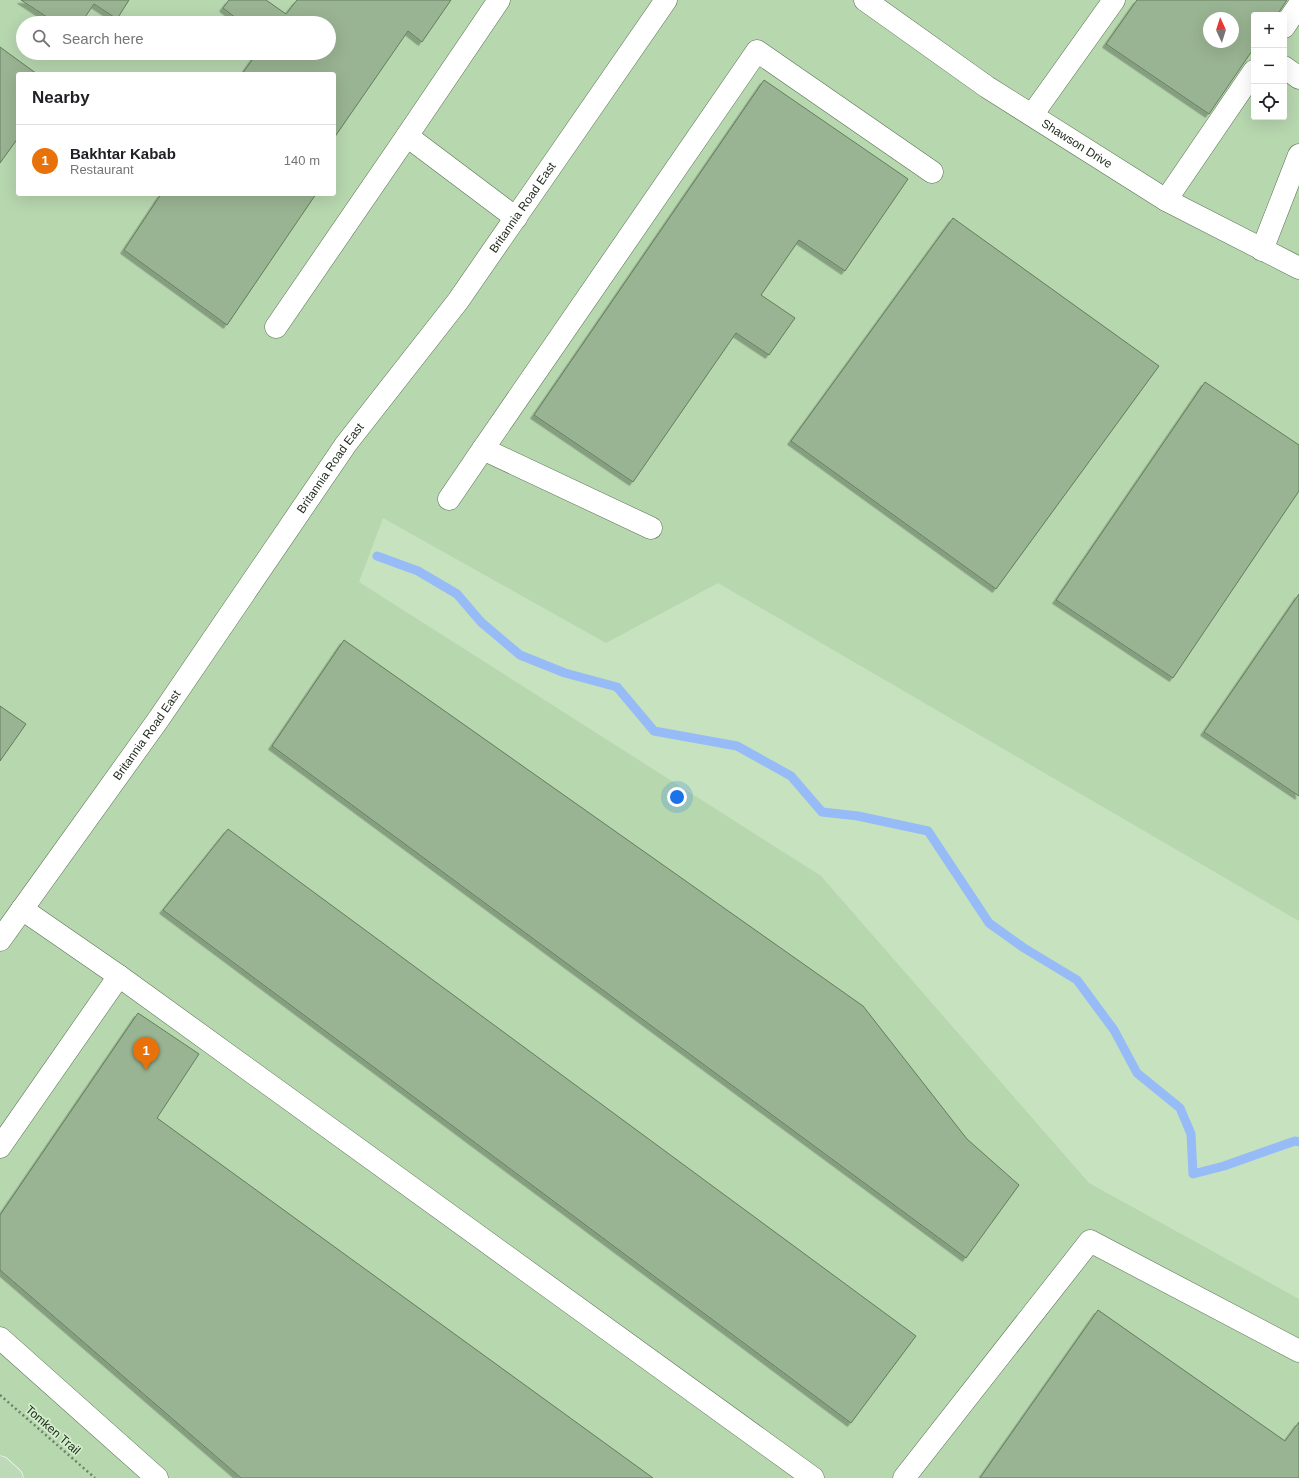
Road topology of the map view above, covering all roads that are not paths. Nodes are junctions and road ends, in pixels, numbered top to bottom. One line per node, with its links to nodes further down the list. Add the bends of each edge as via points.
1 (499, 0): 12 (street)
2 (666, 0): 16 (street, Britannia Road East)
3 (865, 0): 6 (street, Shawson Drive)
4 (1114, 0): 11 (street)
5 (1299, 5): 7 (street)
6 (888, 6): 11 (street, Shawson Drive, via 987,86)
7 (1287, 23)
8 (1287, 70): 10 (street)
9 (1251, 75): 15 (street)
10 (1299, 78)
11 (1032, 115): 15 (street, Shawson Drive)
12 (407, 136): 16 (street); 19 (street)
13 (1299, 155): 17 (street)
14 (932, 172): 20 (street, via 757,52)
15 (1166, 200): 17 (street, Shawson Drive)
16 (516, 218): 23 (street, Britannia Road East, via 458,301 346,444 158,720)
17 (1262, 250): 18 (street, Shawson Drive)
18 (1299, 268)
19 (276, 327)
20 (483, 449): 21 (street); 22 (street)
21 (449, 499)
22 (651, 528)
23 (22, 909): 24 (street, Britannia Road East); 25 (street)
24 (0, 940)
25 (120, 976): 26 (street); 32 (street)
26 (0, 1147)
27 (0, 1338): 31 (street)
28 (1299, 1350): 33 (street, via 1090,1241)
29 (0, 1467): 30 (main road)
30 (12, 1478)
31 (157, 1478)
32 (813, 1478)
33 (904, 1478)

